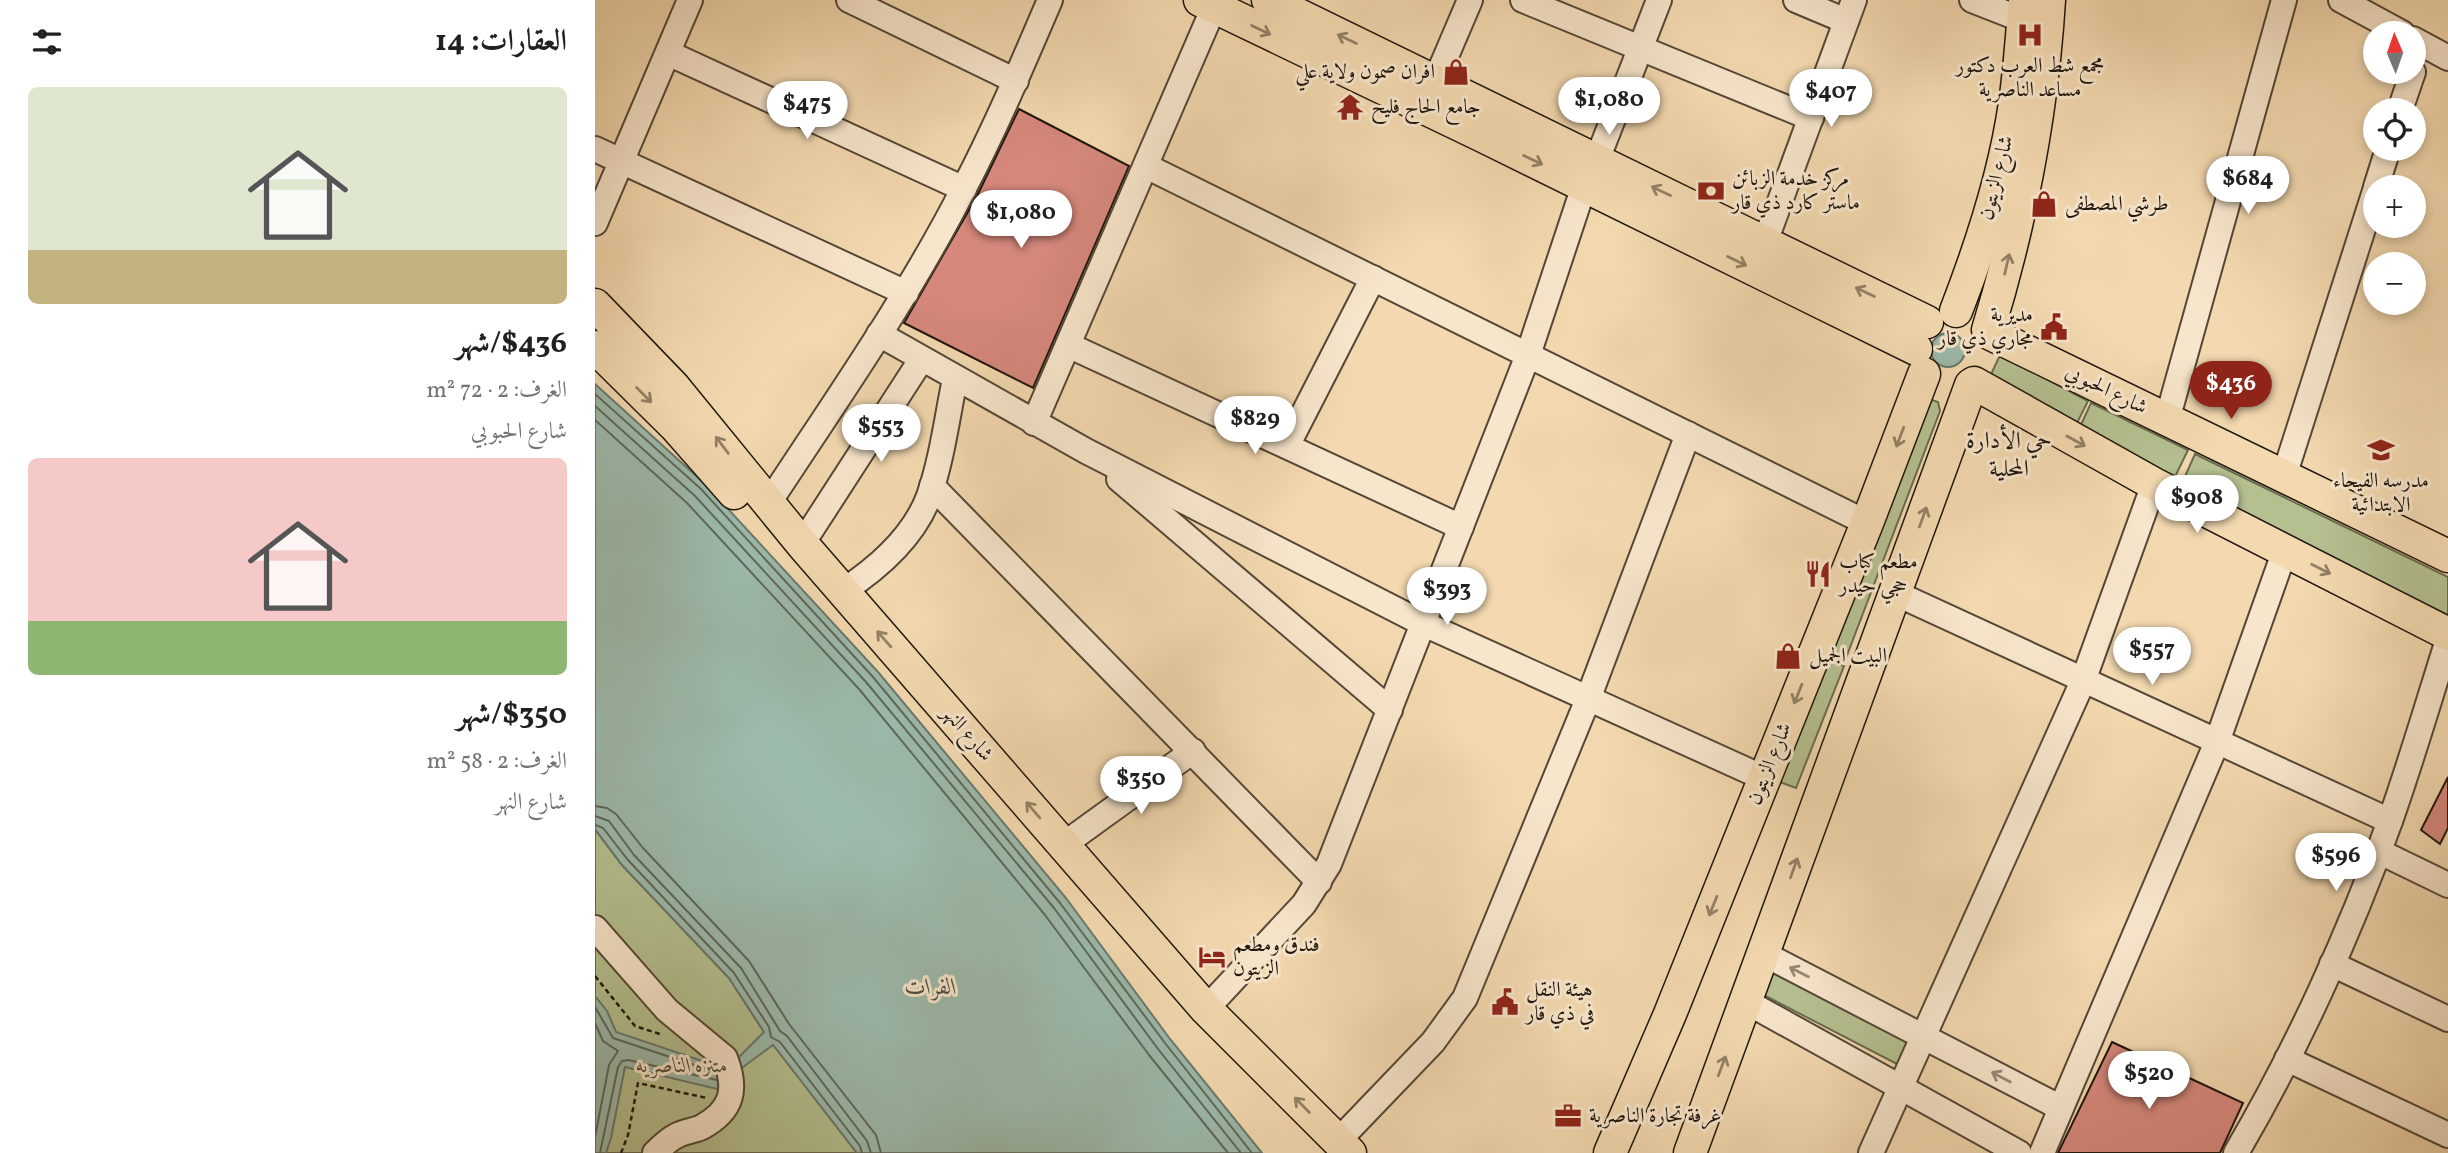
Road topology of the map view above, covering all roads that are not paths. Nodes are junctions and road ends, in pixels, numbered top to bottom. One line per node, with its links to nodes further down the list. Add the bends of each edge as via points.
1 (690, 0): 19 (street)
2 (849, 0): 21 (street)
3 (1051, 0): 21 (street)
4 (1268, 0): 22 (main road, one-way to 4)
5 (1470, 0): 22 (street)
6 (1523, 0): 18 (street)
7 (1659, 0): 18 (street)
8 (1796, 0): 14 (street)
9 (1972, 0): 15 (street)
10 (2049, 0): 37 (main road, شارع الزيتون, one-way to 10, via 2037,122)
11 (2284, 0): 46 (street)
12 (2341, 0): 16 (street)
13 (1207, 4): 24 (main road, one-way to 24); 27 (street)
14 (1850, 10): 23 (street)
15 (2024, 10): 36 (main road, شارع الزيتون, via 2005,156)
16 (2379, 21)
17 (2426, 46): 20 (street)
18 (1641, 48): 23 (street); 28 (street)
19 (668, 53): 26 (street); 29 (street)
20 (2448, 58)
21 (1016, 81): 29 (street)
22 (1435, 82): 24 (main road)
23 (1811, 118): 32 (street)
24 (1488, 122): 28 (main road)
25 (595, 149): 26 (street)
26 (621, 161): 30 (street); 34 (street)
27 (1146, 166): 33 (street); 39 (street)
28 (1591, 173): 32 (main road, one-way to 28); 41 (main road, one-way to 41); 42 (street)
29 (964, 189): 34 (street)
30 (595, 223)
31 (2363, 227): 51 (street)
32 (1765, 242): 41 (main road, one-way to 32)
33 (1373, 278): 42 (street); 49 (street)
34 (906, 293): 38 (street)
35 (595, 305): 54 (main road, شارع النهر, one-way to 35, via 674,387)
36 (1956, 311): 37 (main road, via 1980,320); 41 (main road, via 1945,312)
37 (1989, 332): 45 (main road, via 1993,356 1983,376); 46 (main road, شارع الحبوبي)
38 (879, 334): 43 (street); 54 (street)
39 (1068, 345): 47 (street); 49 (street)
40 (595, 347): 87 (main road, شارع النهر, one-way to 87, via 709,463 789,563 1222,1055)
41 (1922, 348): 45 (main road, via 1934,382 1958,388); 55 (main road, شارع الزيتون, one-way to 55)
42 (1528, 355): 48 (street); 56 (street)
43 (921, 360): 44 (street); 57 (street)
44 (955, 379): 47 (street); 53 (street)
45 (1972, 384): 52 (main road, one-way to 52); 61 (main road, one-way to 45)
46 (2167, 420): 51 (main road, شارع الحبوبي)
47 (1034, 422): 50 (street)
48 (1688, 434): 55 (street); 66 (street)
49 (1287, 446): 56 (street)
50 (1086, 451): 62 (street); 67 (street)
51 (2284, 476): 59 (main road, شارع الحبوبي)
52 (2154, 484): 58 (main road); 65 (street)
53 (932, 486): 60 (street, via 918,518 898,545 874,570); 69 (street)
54 (768, 504): 57 (main road, شارع النهر)
55 (1867, 523): 70 (main road, شارع الزيتون, one-way to 70)
56 (1461, 527): 62 (street)
57 (802, 544): 60 (main road, شارع النهر)
58 (2285, 550): 63 (main road, one-way to 63); 68 (street)
59 (2448, 556)
60 (843, 591): 72 (main road, شارع النهر, one-way to 60)
61 (1895, 593): 65 (street); 77 (main road, one-way to 61)
62 (1424, 624): 66 (street); 67 (street)
63 (2448, 634)
64 (2448, 640): 71 (street)
65 (2083, 681): 68 (street); 82 (street)
66 (1588, 699): 70 (street); 87 (street, via 1465,998 1433,1041)
67 (1390, 710): 74 (street)
68 (2217, 742): 71 (street); 85 (street)
69 (1193, 751): 72 (street); 74 (street)
70 (1764, 778): 90 (main road, شارع الزيتون, one-way to 90, via 1671,1014)
71 (2390, 821): 73 (street)
72 (1063, 845): 80 (main road, شارع النهر)
73 (2378, 851): 75 (street); 78 (street)
74 (1319, 882): 80 (street)
75 (2448, 885)
76 (595, 928): 89 (street, via 667,1010 725,1058 732,1094 717,1116 675,1136)
77 (1762, 953): 79 (main road); 82 (street, one-way to 77)
78 (2332, 964): 81 (street); 83 (street)
79 (1745, 1001): 84 (street); 91 (main road, one-way to 79)
80 (1206, 1009): 87 (main road, شارع النهر, one-way to 80)
81 (2448, 1019)
82 (1922, 1035): 84 (street); 85 (street, one-way to 82)
83 (2287, 1059): 86 (street); 88 (street)
84 (1899, 1086): 92 (street); 93 (street)
85 (2061, 1108): 94 (street)
86 (2448, 1135)
87 (1336, 1149)
88 (2243, 1151)
89 (655, 1153)
90 (1610, 1153)
91 (1690, 1153)
92 (1871, 1153)
93 (2019, 1153)
94 (2042, 1153)

